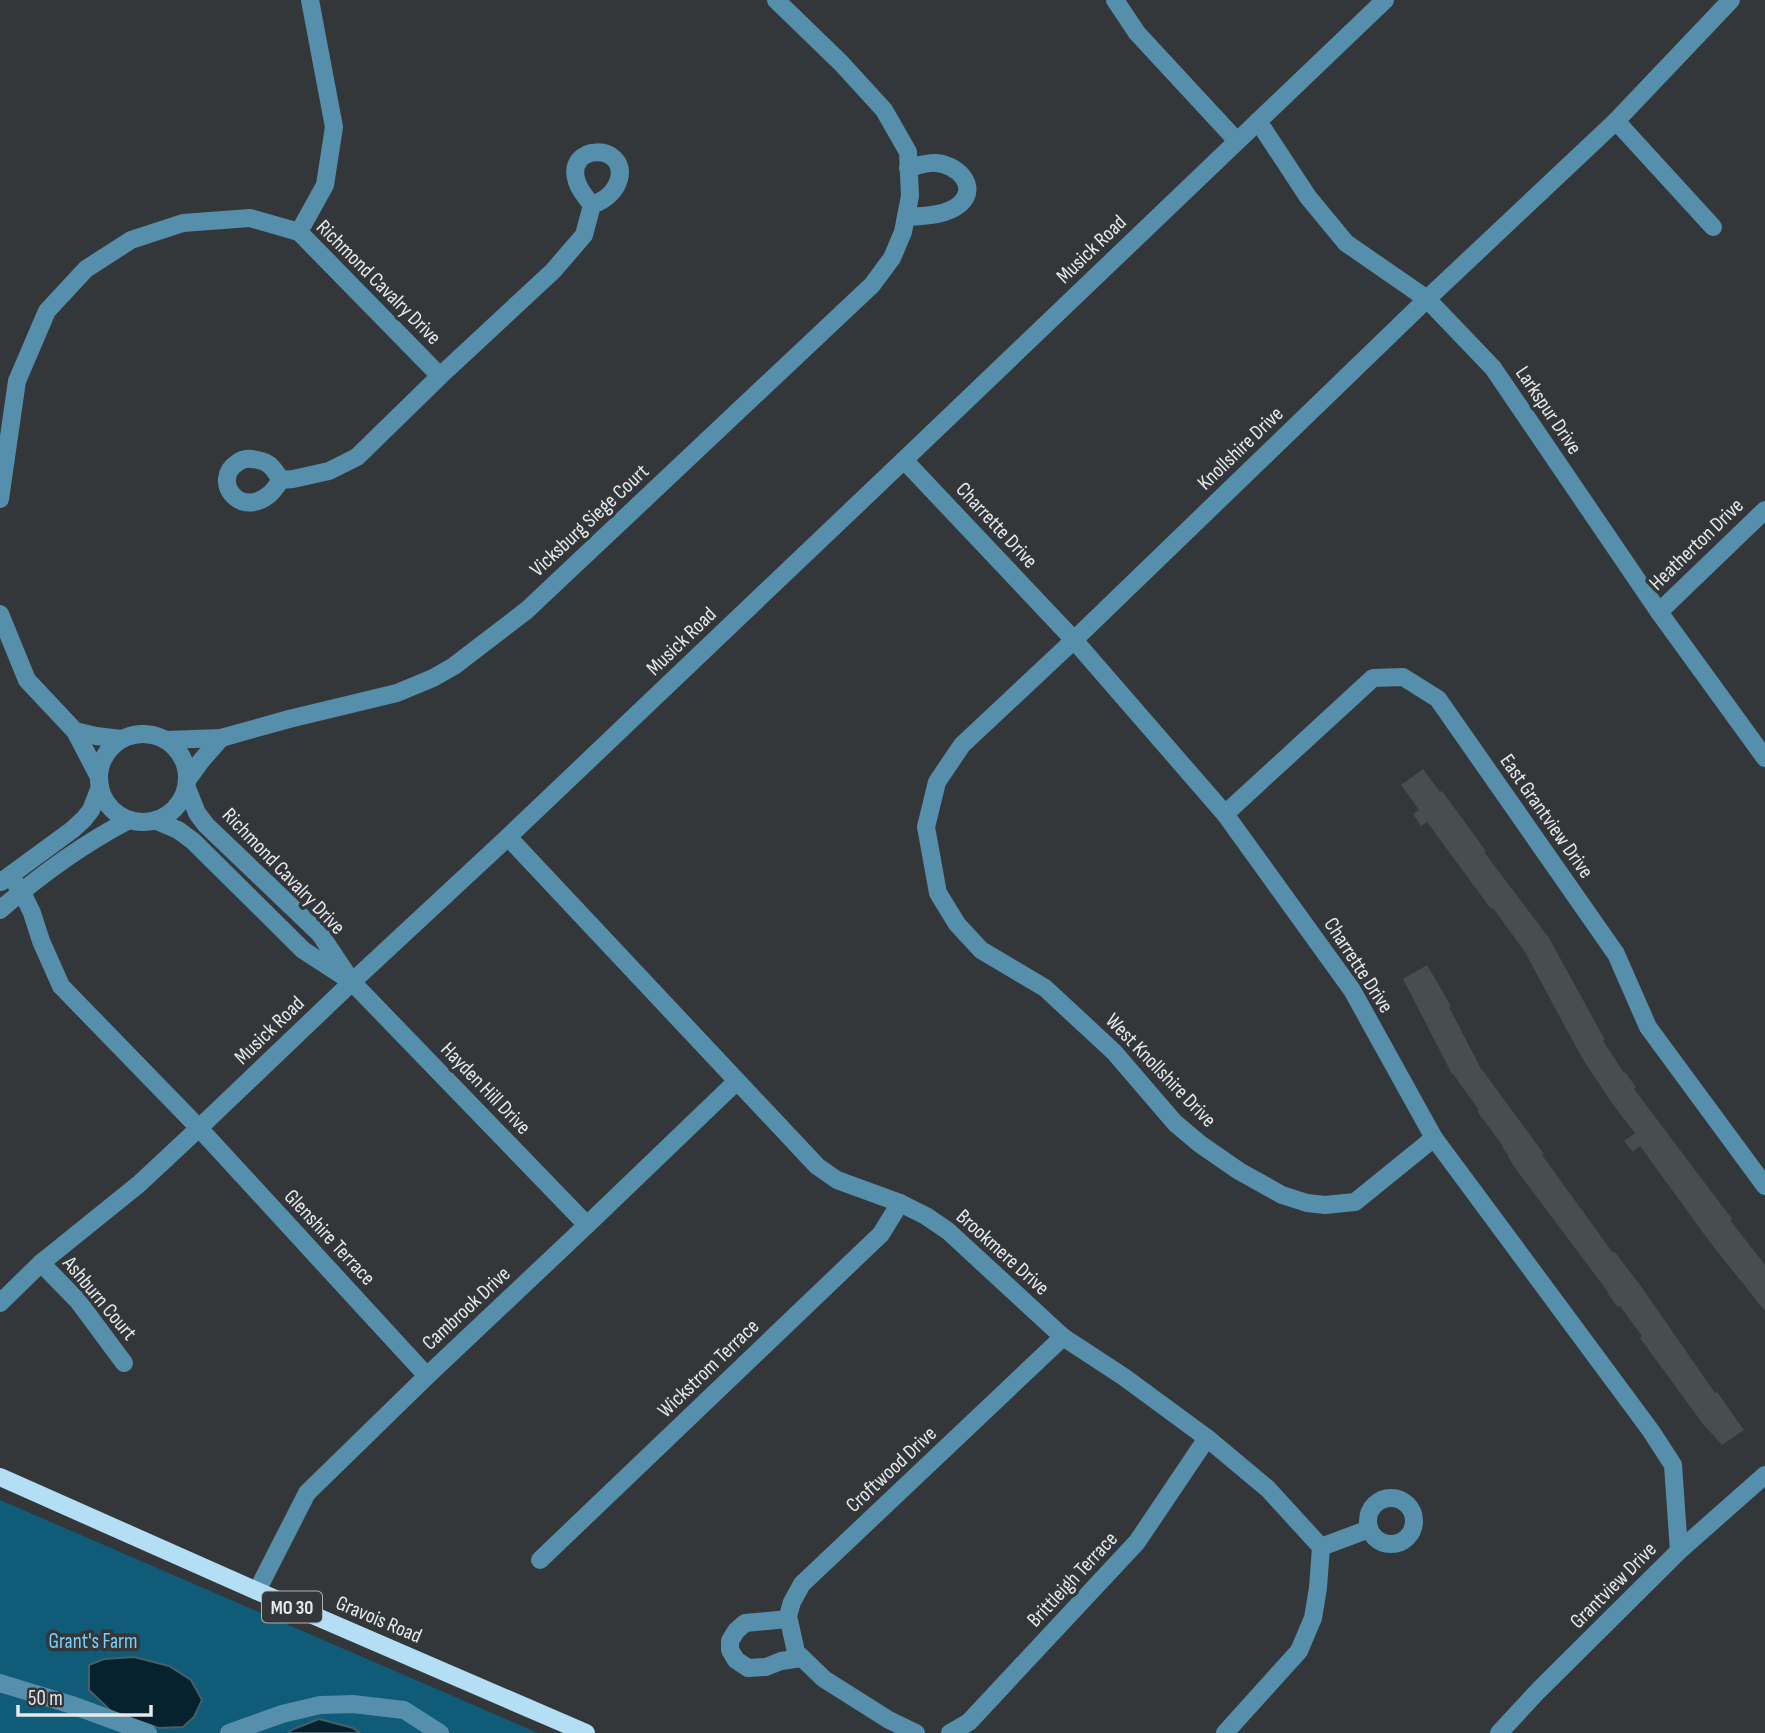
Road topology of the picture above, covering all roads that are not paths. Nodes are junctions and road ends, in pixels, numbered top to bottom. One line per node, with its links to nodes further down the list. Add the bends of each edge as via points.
1 (310, 0): 13 (street, via 334,127 325,186)
2 (776, 0): 9 (street, Vicksburg Siege Court, via 884,110 908,152)
3 (1115, 0): 8 (street, via 1137,33)
4 (1385, 0): 6 (street, Musick Road)
5 (1731, 0): 7 (street, Knollshire Drive)
6 (1258, 121): 8 (street, Musick Road); 14 (street, Larkspur Drive, via 1308,197 1346,243)
7 (1616, 121): 12 (street); 14 (street, Knollshire Drive)
8 (1237, 141): 16 (street, Musick Road)
9 (908, 168): 11 (street, Vicksburg Siege Court); 11 (street, via 936,163 956,168 965,178 967,192 960,204 946,211)
10 (592, 205): 15 (street, via 584,235 553,271)
11 (906, 217): 24 (street, Vicksburg Siege Court, via 892,258 873,285 527,610 454,666 397,693)
12 (1713, 228)
13 (299, 232): 15 (street, Richmond Cavalry Drive); 18 (street, Richmond Cavalry Drive, via 250,218 183,223 131,240 86,269 47,311 17,382)
14 (1427, 299): 20 (street, Larkspur Drive, via 1493,369); 22 (street, Knollshire Drive)
15 (440, 376): 17 (street, via 357,457 329,471)
16 (904, 460): 22 (street, Charrette Drive); 34 (street, Musick Road)
17 (281, 480)
18 (0, 499)
19 (1765, 510): 20 (street, Heatherton Drive)
20 (1659, 612): 27 (street, Larkspur Drive)
21 (0, 614): 23 (street, via 27,680)
22 (1074, 640): 30 (street, Charrette Drive); 33 (street, Knollshire Drive, via 962,745 937,782)
23 (75, 731): 25 (street); 28 (street)
24 (221, 738): 26 (street, Vicksburg Siege Court); 29 (street)
25 (121, 739): 26 (street, via 139,733); 28 (street, via 107,751)
26 (166, 740): 29 (street, via 184,761)
27 (1765, 758)
28 (99, 782): 31 (street, via 113,811); 35 (street, via 84,819)
29 (187, 783): 32 (street, via 179,805); 38 (street, Richmond Cavalry Drive, via 206,825 320,934)
30 (1225, 814): 41 (street, Charrette Drive, via 1352,990); 42 (street, East Grantview Drive, via 1373,678 1403,677 1438,699 1616,954 1648,1027)
31 (129, 820): 32 (street); 36 (street)
32 (157, 821): 38 (street, Richmond Cavalry Drive, via 193,841 303,950)
33 (926, 827): 41 (street, West Knollshire Drive, via 938,893 957,924 981,950 1045,988 1114,1052 1175,1123 1239,1171 1307,1203 1355,1202)
34 (508, 837): 38 (street, Musick Road); 39 (street, Brookmere Drive)
35 (5, 879): 36 (street, Glenshire Terrace)
36 (22, 892): 37 (street); 40 (street, Glenshire Terrace, via 61,986)
37 (0, 910)
38 (352, 982): 40 (street, Musick Road); 44 (street, Hayden Hill Drive)
39 (737, 1081): 43 (street, Brookmere Drive, via 817,1166 837,1180); 44 (street, Cambrook Drive)
40 (199, 1128): 45 (street, Musick Road, via 139,1184); 49 (street, Glenshire Terrace)
41 (1434, 1138): 55 (street, Charrette Drive, via 1673,1465)
42 (1765, 1186)
43 (900, 1203): 47 (street, Brookmere Drive, via 948,1231); 56 (street, Wickstrom Terrace, via 881,1234)
44 (587, 1225): 49 (street, Cambrook Drive)
45 (41, 1263): 46 (street, Musick Road); 48 (street, Ashburn Court, via 78,1301)
46 (0, 1303)
47 (1063, 1337): 50 (street, Brookmere Drive); 58 (street, Croftwood Drive, via 802,1584)
48 (124, 1363)
49 (427, 1376): 57 (street, Cambrook Drive, via 307,1493)
50 (1207, 1438): 54 (street, Brookmere Drive, via 1268,1489); 67 (street, Brittleigh Terrace, via 1137,1542 969,1722)
51 (1765, 1475): 55 (street, Grantview Drive)
52 (0, 1477): 57 (main road, Gravois Road / MO 30)
53 (1369, 1529): 54 (street)
54 (1321, 1547): 68 (street, via 1313,1618 1300,1651)
55 (1679, 1551): 69 (street, Grantview Drive)
56 (540, 1560)
57 (257, 1591): 65 (main road, Gravois Road / MO 30)
58 (788, 1619): 59 (street); 59 (street, via 745,1623 730,1641 730,1650 748,1668)
59 (799, 1655): 66 (street, via 824,1679)
60 (0, 1683): 61 (street)
61 (129, 1728): 62 (street)
62 (148, 1733)
63 (229, 1733): 64 (street, via 320,1705 353,1704 404,1710)
64 (440, 1733)
65 (586, 1733)
66 (916, 1733)
67 (950, 1733)
68 (1225, 1733)
69 (1499, 1733)

